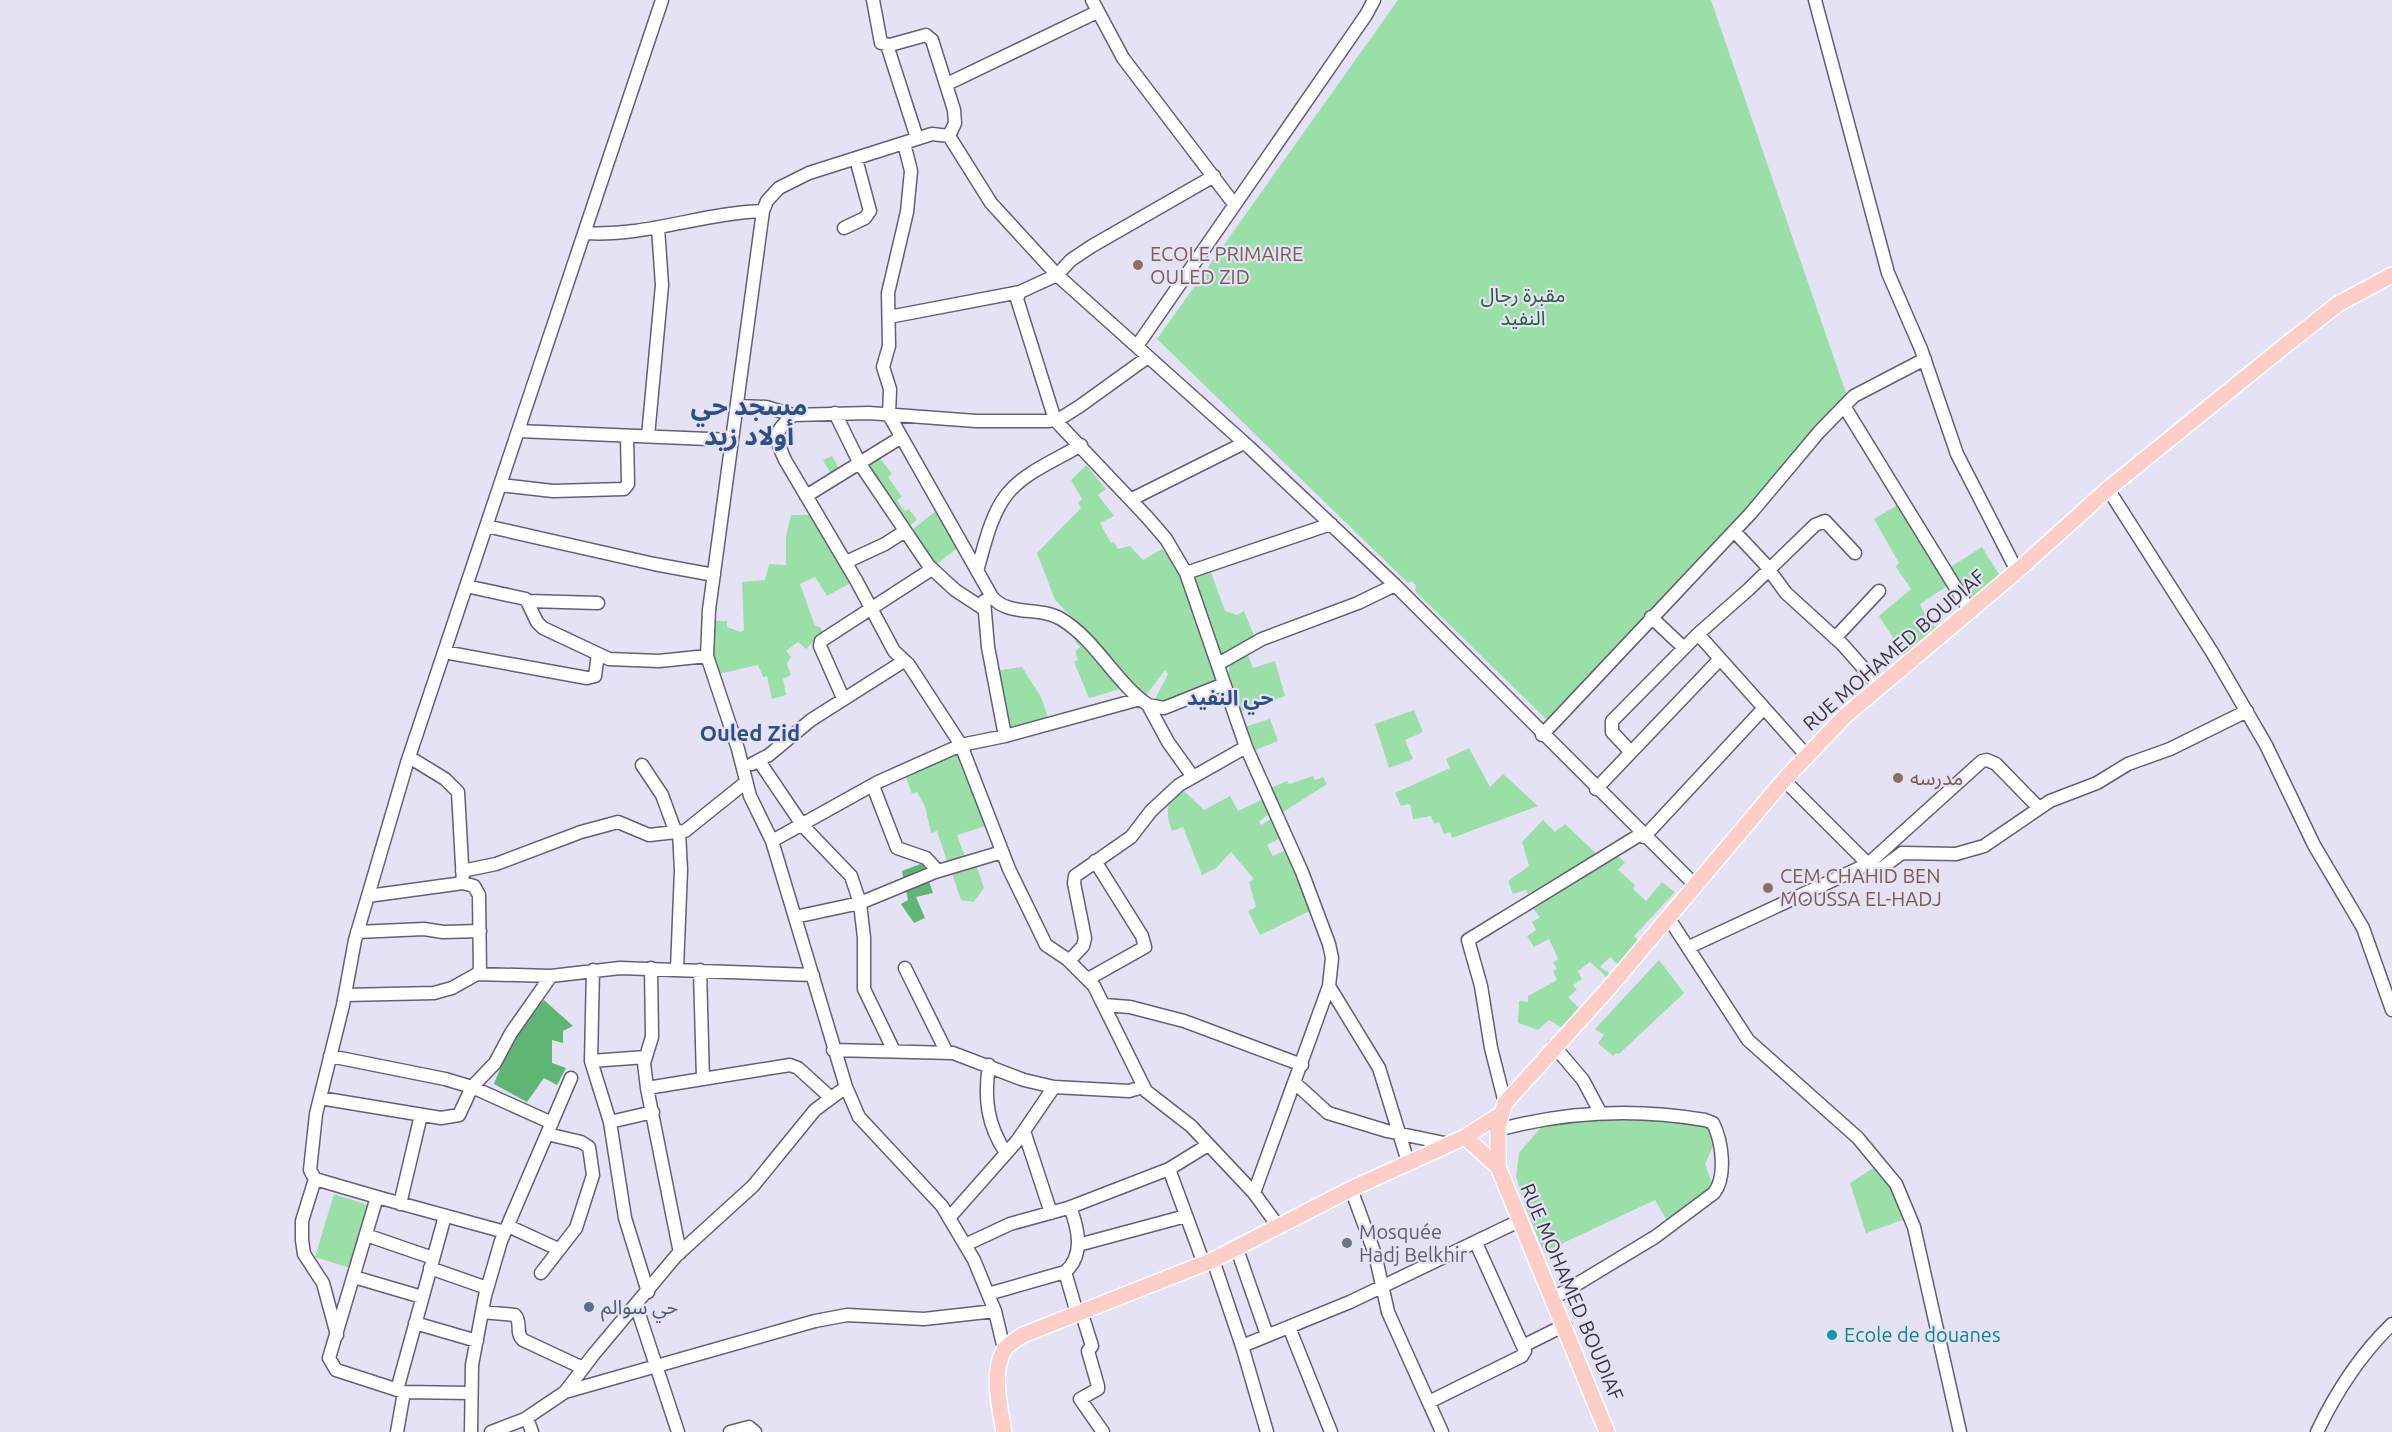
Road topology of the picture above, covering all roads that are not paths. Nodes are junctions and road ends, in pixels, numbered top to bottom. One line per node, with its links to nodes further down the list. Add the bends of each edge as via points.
1 (662, 0): 18 (street)
2 (873, 0): 7 (street, via 879,41)
3 (1092, 0): 6 (street)
4 (1374, 0): 14 (street)
5 (1815, 0): 25 (street, via 1880,249)
6 (1097, 12): 8 (street); 13 (street, via 1123,58)
7 (888, 45): 8 (street, via 919,35 929,36); 10 (street)
8 (947, 84): 9 (street, via 955,120)
9 (949, 136): 10 (street, via 939,133); 19 (street, via 991,203)
10 (917, 138): 11 (street)
11 (904, 143): 12 (street); 22 (street, via 911,171 902,236 889,283)
12 (856, 159): 15 (street, via 787,183 772,195); 17 (street, via 870,212 866,218)
13 (1214, 176): 14 (street); 19 (street, via 1099,242 1071,260)
14 (1234, 204): 23 (street)
15 (763, 211): 16 (street, via 723,213); 26 (street)
16 (658, 228): 18 (street); 34 (street, via 662,285)
17 (844, 228)
18 (585, 233): 32 (street)
19 (1057, 275): 21 (street); 23 (street)
20 (2392, 275): 41 (main road, RUE MOHAMED BOUDIAF, via 2338,304)
21 (1020, 292): 22 (street); 31 (street, via 1017,303)
22 (889, 317): 30 (street, via 888,352 883,367 889,383)
23 (1137, 346): 24 (street)
24 (1148, 357): 31 (street); 37 (street)
25 (1925, 359): 27 (street, via 1860,392); 53 (street, via 1957,454)
26 (737, 406): 29 (street, via 766,407); 36 (street)
27 (1844, 406): 47 (street); 64 (street)
28 (835, 413): 29 (street); 30 (street); 39 (street)
29 (794, 415): 42 (street, via 781,427 776,439)
30 (889, 415): 31 (street, via 976,421); 35 (street)
31 (1055, 420): 38 (street)
32 (518, 431): 33 (street); 40 (street)
33 (627, 436): 34 (street); 40 (street, via 628,484 624,489 553,491)
34 (648, 436): 36 (street)
35 (900, 438): 39 (street); 52 (street)
36 (732, 440): 55 (street)
37 (1244, 443): 43 (street); 44 (street)
38 (1081, 445): 43 (street); 52 (street, via 1008,493)
39 (860, 464): 42 (street); 46 (street)
40 (500, 485): 45 (street)
41 (2108, 489): 53 (main road, RUE MOHAMED BOUDIAF); 80 (street)
42 (806, 496): 49 (street)
43 (1132, 499): 54 (street, via 1166,539)
44 (1331, 524): 54 (street); 57 (street)
45 (486, 526): 55 (street); 58 (street)
46 (905, 531): 49 (street); 50 (street)
47 (1734, 531): 51 (street); 65 (street)
48 (1855, 553): 51 (street, via 1822,520)
49 (846, 562): 62 (street)
50 (932, 568): 62 (street); 63 (street, via 955,590)
51 (1769, 570): 66 (street); 67 (street, via 1800,607)
52 (977, 571): 56 (street)
53 (2017, 571): 64 (main road, RUE MOHAMED BOUDIAF)
54 (1186, 573): 74 (street)
55 (714, 575): 71 (street)
56 (984, 583): 63 (street); 78 (street, via 1002,606 1042,610 1063,619)
57 (1395, 585): 74 (street, via 1262,639); 81 (street)
58 (466, 586): 60 (street); 69 (street)
59 (1879, 591): 67 (street)
60 (528, 601): 61 (street); 70 (street, via 543,628)
61 (598, 603)
62 (871, 608): 73 (street, via 894,651); 77 (street, via 820,643)
63 (984, 609): 82 (street)
64 (1970, 611): 76 (main road, RUE MOHAMED BOUDIAF)
65 (1651, 617): 68 (street); 81 (street)
66 (1698, 634): 68 (street); 72 (street)
67 (1835, 638): 76 (street)
68 (1684, 648): 85 (street, via 1610,724 1612,732)
69 (444, 652): 70 (street, via 587,678 595,676); 87 (street)
70 (598, 654): 71 (street, via 609,659 659,661)
71 (707, 656): 90 (street)
72 (1720, 659): 79 (street); 85 (street)
73 (904, 661): 77 (street); 83 (street)
74 (1218, 664): 75 (street)
75 (1224, 684): 78 (street, via 1164,708); 84 (street)
76 (1879, 686): 86 (main road, RUE MOHAMED BOUDIAF)
77 (843, 698): 88 (street)
78 (1144, 702): 82 (street); 91 (street)
79 (1764, 708): 86 (street); 99 (street)
80 (2247, 711): 96 (street); 127 (street, via 2314,845 2363,928)
81 (1542, 735): 95 (street)
82 (1005, 736): 83 (street)
83 (961, 745): 94 (street); 101 (street)
84 (1245, 747): 91 (street); 124 (street, via 1293,851 1329,944)
85 (1631, 752): 95 (street)
86 (1806, 755): 92 (main road, RUE MOHAMED BOUDIAF)
87 (409, 756): 105 (street, via 458,792); 107 (street)
88 (759, 761): 90 (street); 97 (street)
89 (642, 765): 98 (street, via 662,795)
90 (744, 769): 93 (street)
91 (1193, 777): 102 (street, via 1165,796 1131,837)
92 (1784, 780): 103 (street); 106 (main road, RUE MOHAMED BOUDIAF)
93 (746, 782): 98 (street); 100 (street)
94 (873, 786): 97 (street); 104 (street, via 897,848 926,858)
95 (1596, 789): 99 (street)
96 (2038, 807): 103 (street, via 2000,836 1971,851 1902,854 1879,870); 103 (street, via 1996,764 1982,761)
97 (803, 826): 100 (street); 108 (street, via 849,872)
98 (678, 833): 105 (street, via 649,835 618,822 580,832); 117 (street, via 681,870)
99 (1643, 835): 106 (street); 150 (street, via 1468,940 1481,986)
100 (772, 842): 109 (street)
101 (1002, 852): 104 (street); 114 (street, via 1046,945)
102 (1095, 861): 114 (street, via 1074,879 1085,938); 123 (street, via 1145,947)
103 (1868, 864): 113 (street)
104 (938, 871): 108 (street)
105 (462, 877): 107 (street); 111 (street, via 478,890)
106 (1694, 884): 110 (main road, RUE MOHAMED BOUDIAF)
107 (368, 896): 112 (street)
108 (860, 903): 109 (street); 130 (street, via 864,989)
109 (795, 917): 121 (street)
110 (1668, 917): 113 (street); 128 (main road, RUE MOHAMED BOUDIAF)
111 (480, 931): 112 (street); 120 (street)
112 (357, 932): 125 (street)
113 (1689, 947): 227 (street, via 1748,1040 1858,1138 1896,1184 1914,1227)
114 (1069, 961): 123 (street)
115 (651, 968): 117 (street); 118 (street); 133 (street, via 652,1036)
116 (905, 968): 131 (street)
117 (677, 969): 119 (street)
118 (593, 970): 122 (street); 134 (street)
119 (700, 970): 121 (street); 138 (street)
120 (480, 974): 122 (street); 125 (street, via 434,993)
121 (813, 975): 129 (street)
122 (551, 976): 140 (street, via 495,1063)
123 (1088, 980): 126 (street)
124 (1329, 986): 136 (street); 154 (street, via 1379,1068)
125 (345, 995): 132 (street)
126 (1104, 1005): 136 (street, via 1130,1007 1184,1021); 143 (street)
127 (2392, 1010)
128 (1554, 1046): 148 (street, via 1583,1080); 150 (main road, RUE MOHAMED BOUDIAF)
129 (833, 1050): 130 (street); 141 (street)
130 (894, 1051): 131 (street)
131 (947, 1053): 135 (street)
132 (330, 1056): 140 (street); 145 (street)
133 (646, 1057): 134 (street); 144 (street)
134 (591, 1061): 151 (street)
135 (989, 1065): 142 (street); 158 (street, via 985,1092 989,1118)
136 (1302, 1065): 139 (street)
137 (571, 1078): 152 (street)
138 (703, 1079): 144 (street); 146 (street, via 790,1065)
139 (1295, 1083): 154 (street, via 1328,1113); 164 (street)
140 (472, 1087): 149 (street, via 459,1115); 152 (street)
141 (846, 1087): 146 (street); 171 (street, via 859,1118 922,1183)
142 (1054, 1087): 143 (street, via 1122,1091); 153 (street)
143 (1143, 1087): 157 (street, via 1182,1117)
144 (647, 1088): 147 (street)
145 (320, 1098): 149 (street); 162 (street, via 310,1170)
146 (831, 1098): 181 (street, via 815,1110 753,1186)
147 (653, 1112): 151 (street); 181 (street)
148 (1600, 1112): 150 (street, via 1541,1119); 192 (street, via 1647,1113 1711,1122 1722,1162 1719,1185 1677,1221)
149 (421, 1115): 166 (street)
150 (1501, 1116): 155 (main road); 160 (main road, RUE MOHAMED BOUDIAF)
151 (610, 1122): 189 (street, via 625,1218)
152 (549, 1129): 174 (street); 179 (street, via 589,1147 594,1169 576,1228)
153 (1024, 1131): 158 (street); 168 (street)
154 (1400, 1134): 156 (street); 159 (street)
155 (1465, 1137): 156 (main road); 160 (main road, RUE MOHAMED BOUDIAF)
156 (1449, 1144): 159 (main road)
157 (1208, 1145): 161 (street); 164 (street)
158 (1006, 1153): 171 (street)
159 (1408, 1162): 163 (main road)
160 (1498, 1167): 172 (main road, RUE MOHAMED BOUDIAF)
161 (1169, 1169): 167 (street); 170 (street)
162 (315, 1179): 165 (street); 201 (street, via 302,1221 302,1240 304,1254 323,1282)
163 (1351, 1189): 173 (main road); 187 (street)
164 (1254, 1193): 173 (street)
165 (377, 1197): 166 (street); 175 (street)
166 (399, 1204): 169 (street)
167 (1070, 1207): 168 (street); 178 (street, via 1080,1237)
168 (1051, 1213): 177 (street, via 1010,1224)
169 (445, 1216): 174 (street); 183 (street)
170 (1186, 1216): 178 (street); 182 (street)
171 (949, 1218): 177 (street)
172 (1521, 1220): 176 (street); 192 (main road, RUE MOHAMED BOUDIAF)
173 (1278, 1226): 180 (main road)
174 (507, 1229): 179 (street); 188 (street)
175 (366, 1235): 183 (street); 186 (street)
176 (1476, 1243): 187 (street); 205 (street)
177 (965, 1245): 190 (street)
178 (1078, 1245): 184 (street)
179 (558, 1249): 185 (street)
180 (1237, 1249): 182 (main road); 202 (street)
181 (680, 1252): 189 (street)
182 (1209, 1262): 196 (main road); 204 (street)
183 (431, 1263): 188 (street); 191 (street)
184 (1065, 1272): 190 (street); 196 (street)
185 (541, 1273)
186 (354, 1277): 191 (street); 201 (street)
187 (1383, 1285): 200 (street); 212 (street, via 1388,1312)
188 (487, 1288): 195 (street)
189 (648, 1292): 193 (street)
190 (988, 1294): 194 (street)
191 (422, 1297): 197 (street)
192 (1554, 1298): 199 (main road, RUE MOHAMED BOUDIAF)
193 (636, 1305): 207 (street); 208 (street)
194 (995, 1311): 206 (street); 208 (street, via 924,1319 837,1317 783,1329)
195 (482, 1312): 203 (street); 207 (street, via 515,1315 523,1340)
196 (1079, 1312): 206 (main road, via 1032,1330); 222 (street, via 1091,1335 1092,1346 1088,1351 1098,1386 1080,1399)
197 (415, 1323): 203 (street); 209 (street)
198 (2392, 1323): 228 (street, via 2356,1367)
199 (1565, 1325): 205 (street); 226 (main road, RUE MOHAMED BOUDIAF)
200 (1289, 1327): 202 (street); 224 (street)
201 (337, 1335): 209 (street, via 329,1358 336,1370)
202 (1267, 1335): 204 (street)
203 (477, 1341): 211 (street)
204 (1242, 1346): 223 (street)
205 (1523, 1347): 212 (street, via 1522,1356)
206 (1004, 1349): 221 (main road, via 998,1386)
207 (583, 1368): 210 (street)
208 (656, 1368): 210 (street); 218 (street)
209 (400, 1391): 211 (street); 214 (street)
210 (565, 1392): 213 (street)
211 (471, 1393): 215 (street)
212 (1429, 1402): 225 (street)
213 (527, 1418): 216 (street); 217 (street)
214 (397, 1432)
215 (471, 1432)
216 (491, 1432)
217 (532, 1432)
218 (678, 1432)
219 (730, 1432): 220 (street, via 749,1427)
220 (755, 1432)
221 (1004, 1432)
222 (1103, 1432)
223 (1267, 1432)
224 (1331, 1432)
225 (1442, 1432)
226 (1607, 1432)
227 (1960, 1432)
228 (2318, 1432)

